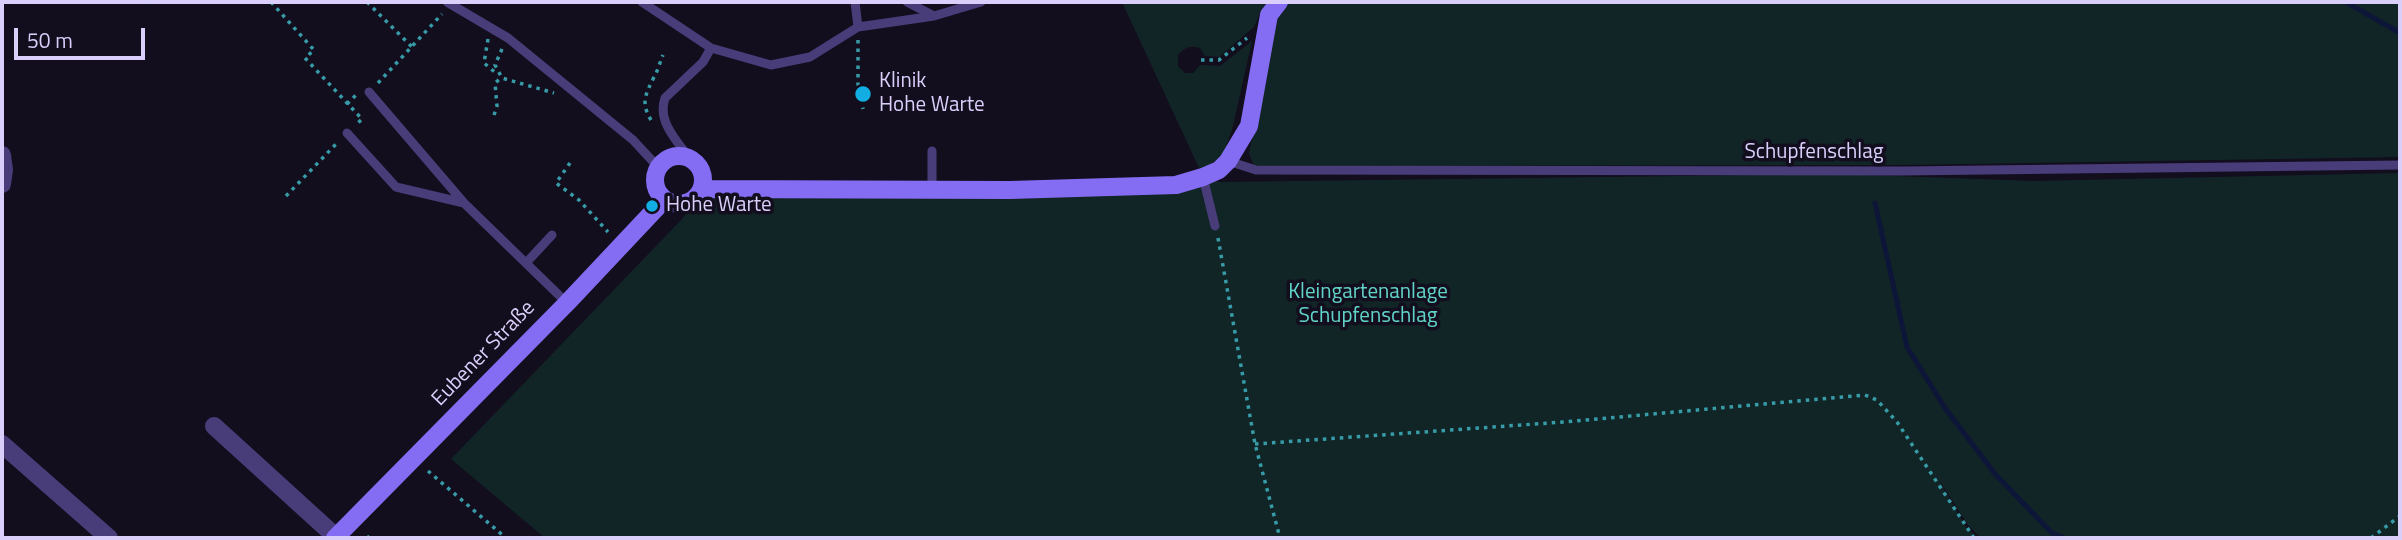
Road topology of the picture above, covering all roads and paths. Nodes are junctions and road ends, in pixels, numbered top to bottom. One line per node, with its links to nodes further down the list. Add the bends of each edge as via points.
1 (271, 2): 20 (path, via 313,50 305,58)
2 (367, 2): 14 (path)
3 (642, 2): 15 (lane)
4 (855, 2): 12 (lane)
5 (907, 2): 9 (lane)
6 (981, 2): 9 (lane)
7 (1279, 2): 10 (street)
8 (449, 4): 11 (lane); 14 (path)
9 (934, 16): 12 (lane)
10 (1268, 21): 16 (path, via 1219,61); 27 (street, via 1249,126)
11 (492, 27): 13 (lane); 17 (path, via 484,63)
12 (858, 27): 15 (lane, via 810,57 771,65); 21 (path)
13 (508, 38): 17 (path, via 495,65); 18 (lane)
14 (412, 47): 19 (path)
15 (711, 48): 26 (lane, via 704,62 662,105 669,130)
16 (1201, 60)
17 (502, 78): 18 (path, via 558,94); 22 (path, via 495,83)
18 (573, 91): 30 (lane)
19 (369, 92): 20 (path, via 364,88); 37 (lane)
20 (347, 104): 23 (path, via 362,119)
21 (863, 109)
22 (494, 115)
23 (346, 133): 35 (path); 37 (lane, via 396,187)
24 (932, 150): 34 (lane)
25 (2, 155): 32 (street)
26 (690, 159): 30 (street, via 672,157); 33 (street, via 701,172)
27 (1228, 161): 29 (lane, Schupfenschlag, via 1256,170 1903,171); 31 (street)
28 (570, 163): 39 (path, via 556,183)
29 (2400, 165)
30 (658, 167): 36 (street, via 655,185)
31 (1203, 177): 34 (street, via 1176,185); 38 (lane)
32 (2, 184)
33 (702, 189): 34 (street); 36 (street, via 689,202 677,205)
34 (932, 190)
35 (286, 196)
36 (664, 200): 42 (street, Eubener Straße)
37 (464, 203): 41 (lane)
38 (1215, 226): 45 (path)
39 (608, 232)
40 (552, 235): 41 (lane)
41 (526, 263): 42 (lane)
42 (566, 303): 49 (street, Eubener Straße)
43 (214, 426): 49 (street)
44 (2, 444): 48 (street)
45 (1255, 444): 51 (path); 52 (path, via 1866,395 1877,400 1896,422)
46 (428, 471): 50 (path)
47 (2400, 516): 53 (path)
48 (109, 538)
49 (335, 538)
50 (506, 538)
51 (1280, 538)
52 (1974, 538)
53 (2371, 538)

